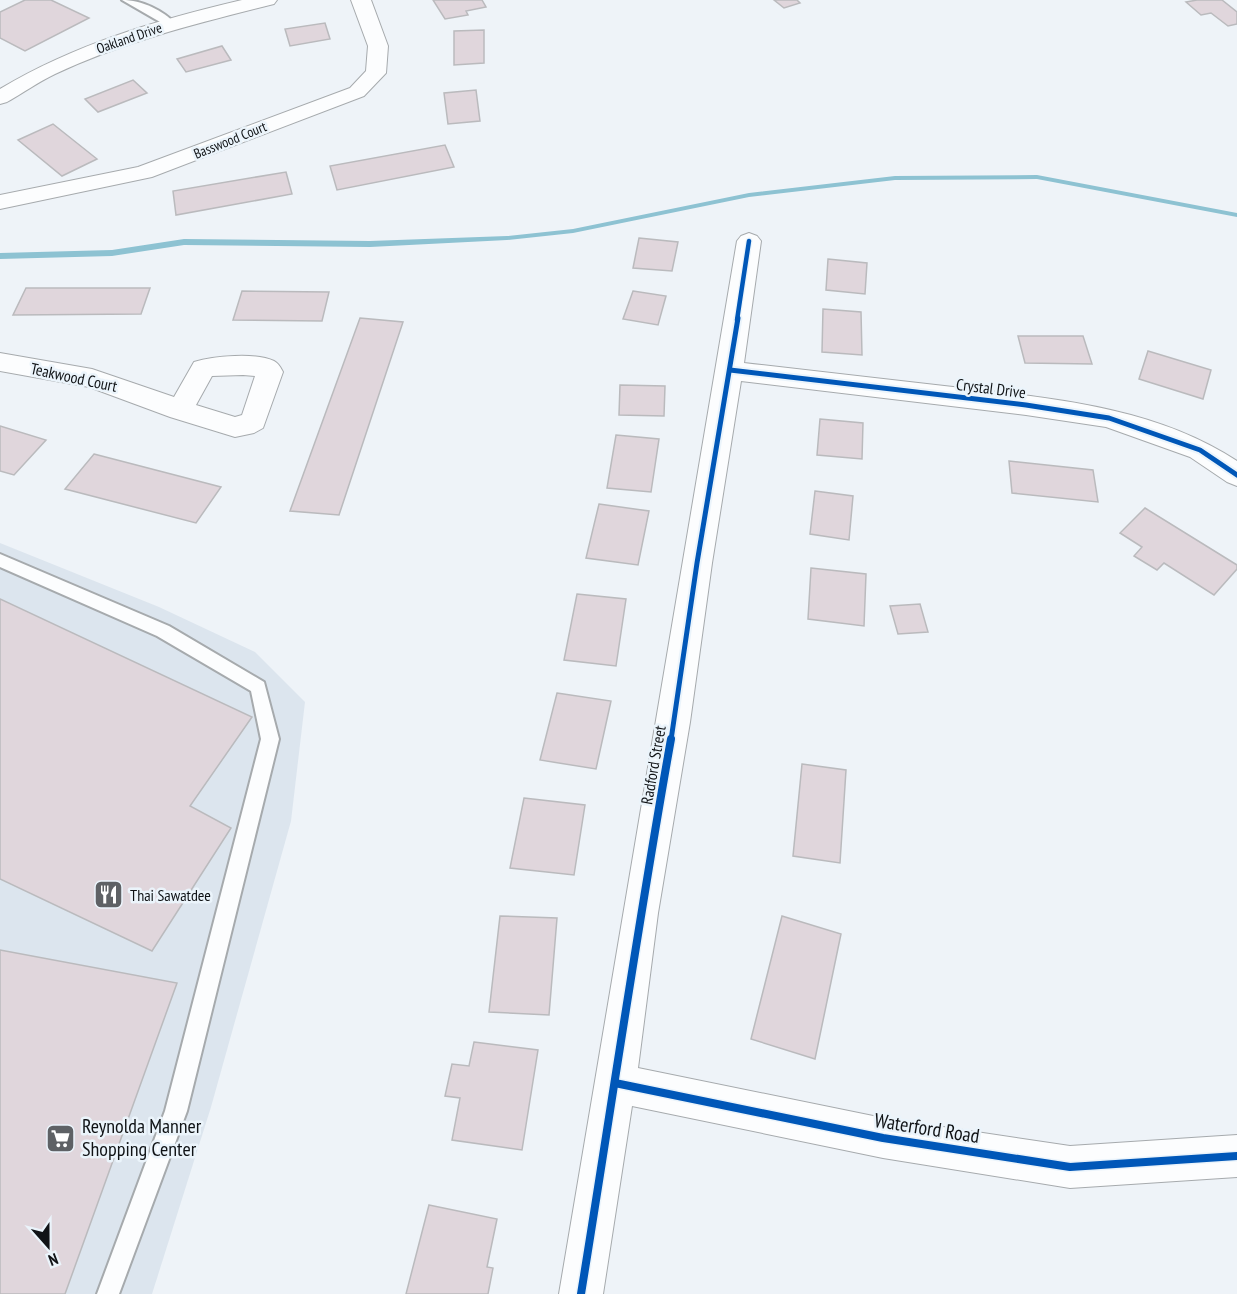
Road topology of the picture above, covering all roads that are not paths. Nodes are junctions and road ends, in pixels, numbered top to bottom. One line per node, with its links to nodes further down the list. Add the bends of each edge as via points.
1 (127, 0): 4 (lane)
2 (267, 0): 4 (street, Oakland Drive)
3 (361, 0): 6 (street, Basswood Court, via 378,46 376,73 357,92 144,172)
4 (171, 24): 5 (street, Oakland Drive, via 118,39 57,66)
5 (0, 98)
6 (0, 202)
7 (748, 241): 9 (street, Radford Street)
8 (0, 362): 10 (street, Teakwood Court, via 92,378)
9 (730, 370): 11 (street, Crystal Drive, via 1109,418 1200,450); 13 (street, Radford Street)
10 (180, 410)
11 (1237, 475)
12 (0, 560): 15 (lane, via 163,631 258,687 270,739 176,1111)
13 (615, 1083): 14 (street, Waterford Road, via 883,1138 1070,1167); 16 (street, Radford Street)
14 (1237, 1156)
15 (108, 1294)
16 (581, 1294)

